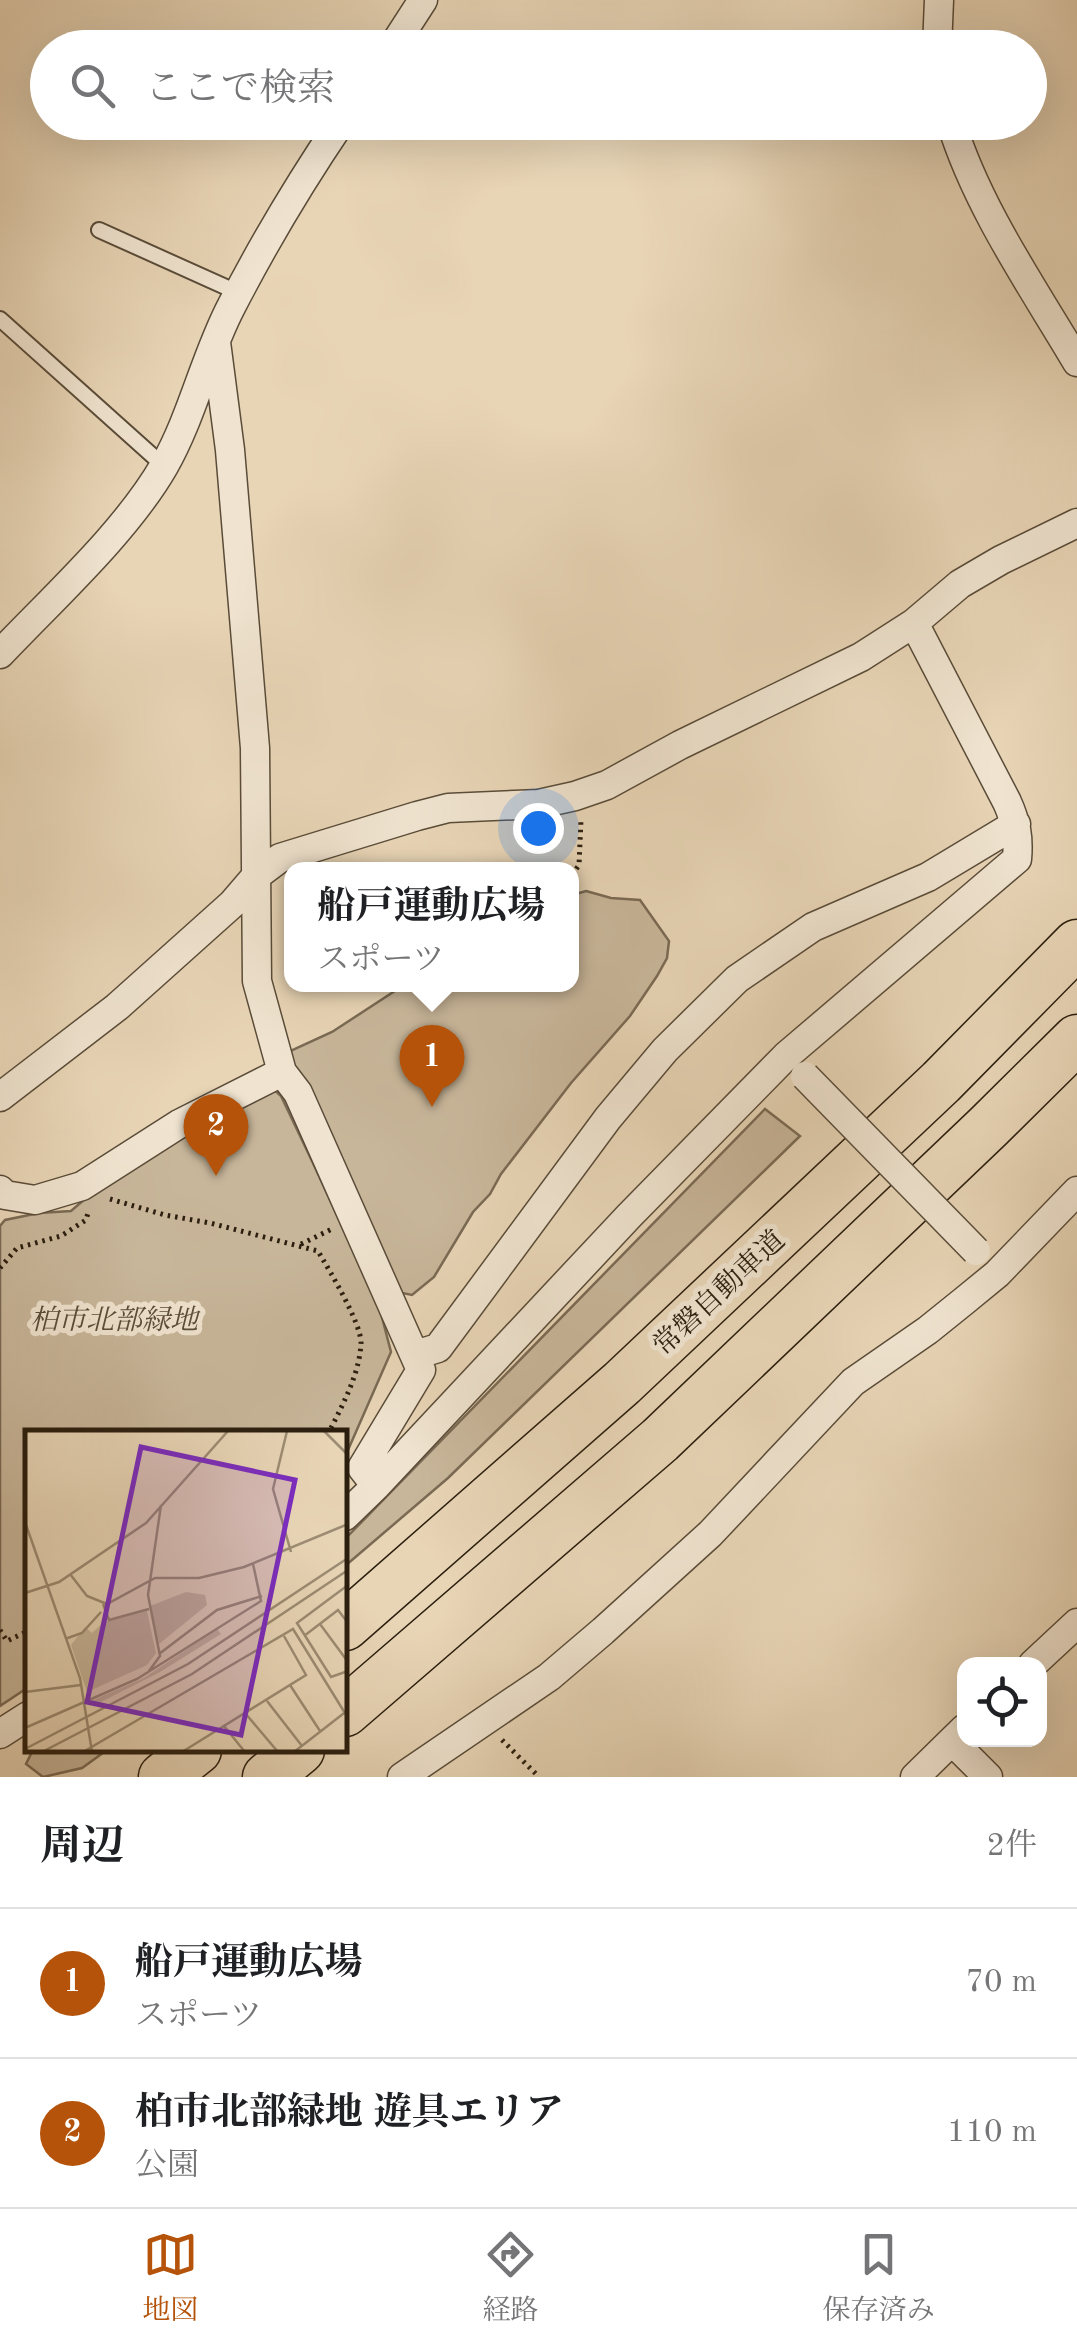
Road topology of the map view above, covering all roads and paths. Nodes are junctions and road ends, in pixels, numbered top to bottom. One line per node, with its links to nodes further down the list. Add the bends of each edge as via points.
1 (423, 0): 3 (street)
2 (939, 0): 4 (street)
3 (404, 30)
4 (938, 30)
5 (329, 140): 8 (street)
6 (958, 140): 11 (street, via 1009,247)
7 (99, 230): 8 (lane)
8 (239, 293): 10 (street)
9 (0, 320): 12 (lane)
10 (216, 342): 12 (street); 19 (street, via 253,728)
11 (1077, 362)
12 (164, 466): 15 (street, via 104,543)
13 (1077, 523): 14 (street, via 960,584)
14 (914, 623): 16 (street, via 861,657); 17 (street)
15 (0, 654)
16 (575, 796): 18 (path, via 582,826); 19 (street, via 448,808 280,858)
17 (1016, 824): 22 (street, via 1017,859); 33 (street, via 928,876 814,927 738,980 665,1050 608,1118 438,1348)
18 (579, 866)
19 (256, 876): 23 (street, via 257,981); 24 (street, via 118,1007)
20 (1077, 944): 37 (highway, 常磐自動車道, via 622,1383)
21 (1077, 1039): 42 (highway, via 660,1440)
22 (796, 1066): 32 (street, bridge); 35 (street, via 602,1245)
23 (282, 1072): 25 (street, via 179,1124 82,1186 35,1200); 33 (street, via 298,1093)
24 (0, 1097)
25 (0, 1190)
26 (1077, 1191): 32 (street)
27 (106, 1197): 30 (path)
28 (91, 1205): 31 (path, via 86,1220 61,1236 17,1248)
29 (318, 1236): 30 (path)
30 (298, 1245): 34 (path, via 318,1251 362,1340 351,1388)
31 (0, 1268)
32 (997, 1274): 44 (street, via 853,1382 710,1534 549,1676)
33 (415, 1355): 35 (street, via 421,1370 362,1468)
34 (329, 1430)
35 (376, 1486): 36 (street)
36 (348, 1513)
37 (348, 1623)
38 (1076, 1626): 41 (street)
39 (0, 1630): 40 (path, via 7,1641)
40 (25, 1632)
41 (1041, 1657)
42 (348, 1709)
43 (25, 1718): 45 (street)
44 (485, 1722): 52 (street); 53 (path)
45 (0, 1734)
46 (957, 1736): 54 (street)
47 (967, 1747): 55 (street)
48 (195, 1752): 50 (highway)
49 (297, 1752): 51 (highway)
50 (164, 1777)
51 (266, 1777)
52 (402, 1777)
53 (539, 1777)
54 (916, 1777)
55 (988, 1777)

